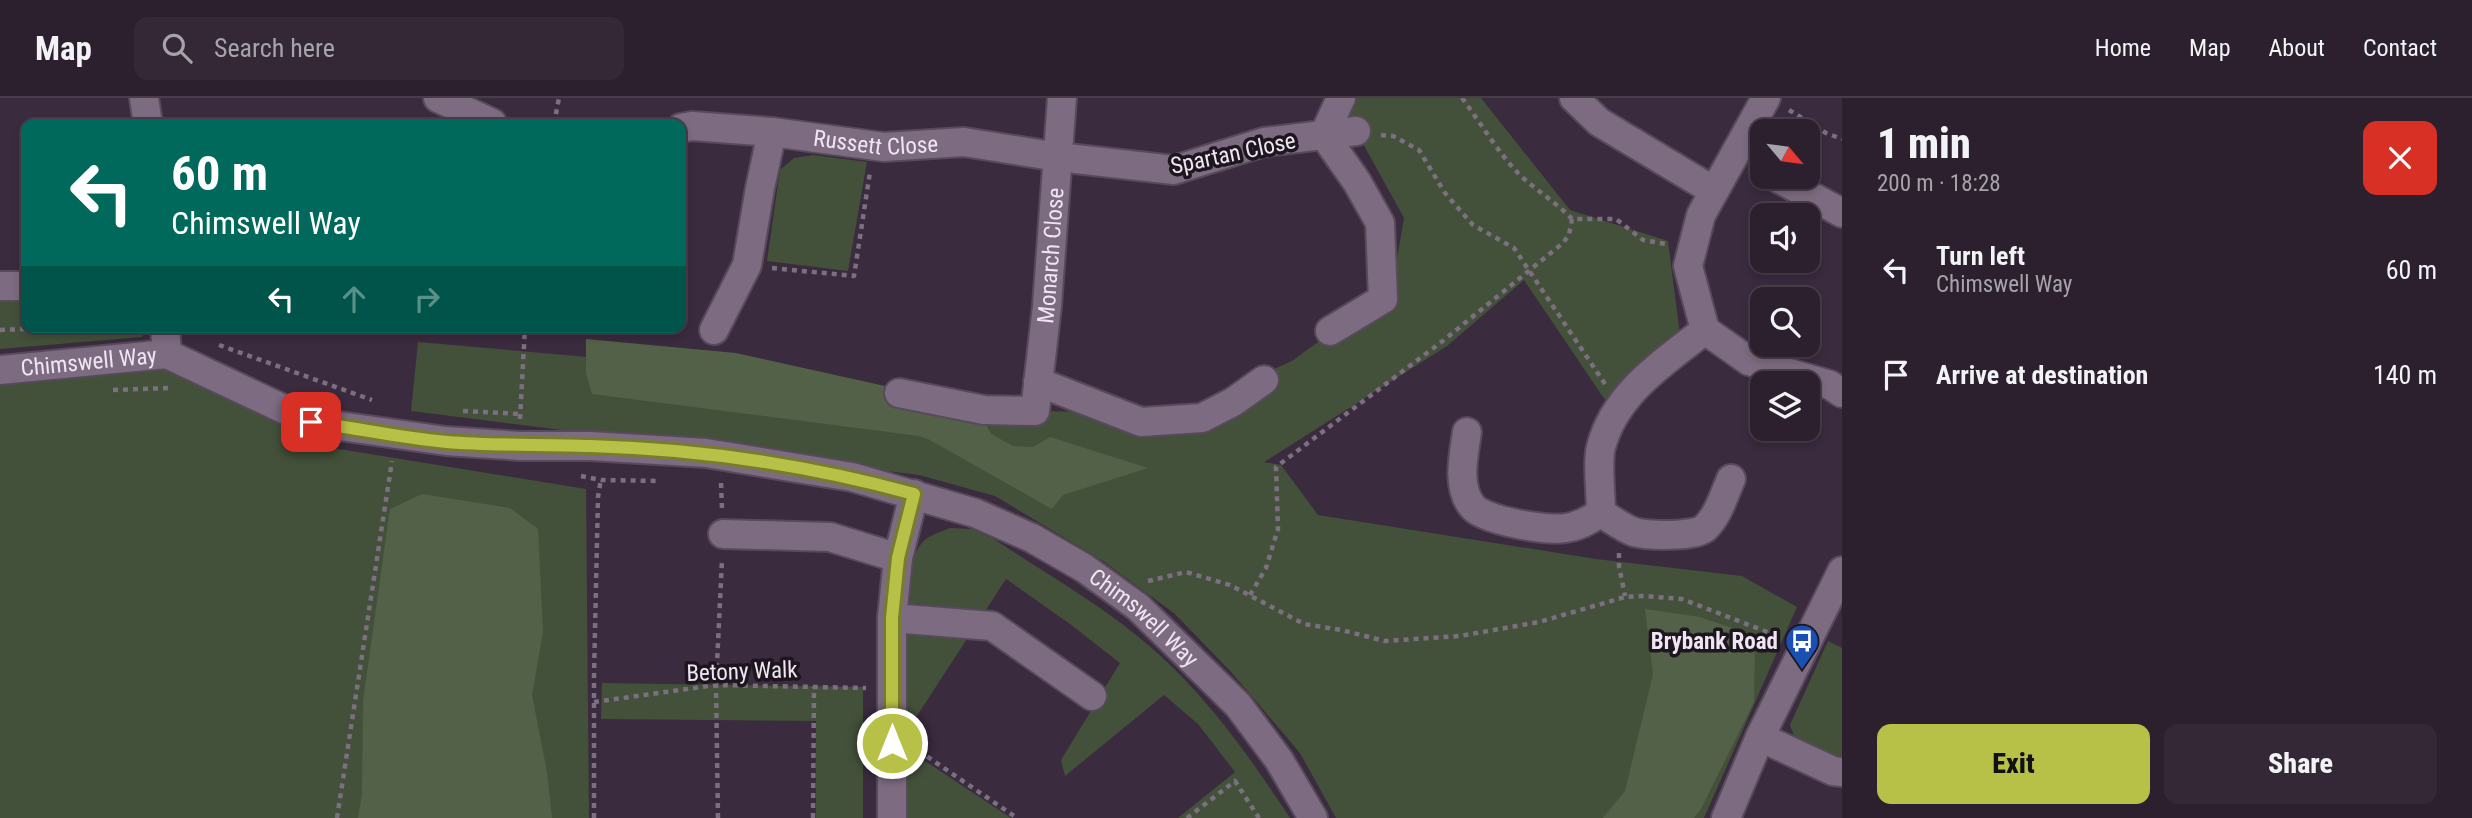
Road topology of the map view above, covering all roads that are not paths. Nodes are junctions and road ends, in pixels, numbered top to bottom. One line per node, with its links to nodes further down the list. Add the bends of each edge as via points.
1 (144, 98): 7 (street)
2 (440, 98): 8 (street)
3 (1062, 98): 14 (street, Monarch Close)
4 (1341, 98): 12 (street, Spartan Close)
5 (1765, 102): 13 (street)
6 (1590, 104): 17 (street)
7 (147, 119)
8 (484, 119)
9 (686, 127): 11 (street, Russett Close)
10 (1356, 131): 12 (street, Spartan Close)
11 (772, 132): 14 (street, Russett Close, via 875,146 964,142); 21 (street, via 747,265)
12 (1324, 135): 14 (street, Spartan Close, via 1264,142 1174,170); 23 (street, Spartan Close, via 1380,223 1383,299)
13 (1735, 154): 15 (street); 17 (street)
14 (1058, 157): 27 (street, Monarch Close)
15 (1750, 162)
16 (1797, 189): 18 (street)
17 (1714, 191): 22 (street, via 1701,215 1688,266)
18 (1842, 214)
19 (0, 286): 20 (street)
20 (21, 286)
21 (714, 330)
22 (1705, 330): 29 (street, via 1749,361 1830,385); 33 (street, via 1639,382 1619,407 1601,447)
23 (1330, 331)
24 (166, 337): 25 (street, Chimswell Way); 32 (street, Chimswell Way, via 311,422 446,442 706,453 852,477)
25 (0, 370)
26 (1265, 380): 27 (street, via 1202,418 1141,422)
27 (1038, 382): 28 (street, Monarch Close, via 1035,411 984,410)
28 (899, 393)
29 (1842, 393)
30 (1467, 432): 33 (street, via 1462,485 1472,507 1510,522 1564,528)
31 (1731, 480): 33 (street, via 1703,530 1671,534)
32 (914, 494): 35 (street); 42 (street, Chimswell Way, via 975,513 1032,538 1138,607 1238,705 1279,760)
33 (1618, 523)
34 (723, 534): 35 (street, via 831,537)
35 (898, 558): 37 (street)
36 (1842, 571): 39 (street)
37 (892, 618): 38 (street, via 992,626); 41 (street)
38 (1092, 696)
39 (1760, 737): 40 (street); 43 (street)
40 (1842, 772)
41 (892, 818)
42 (1313, 818)
43 (1726, 818)

